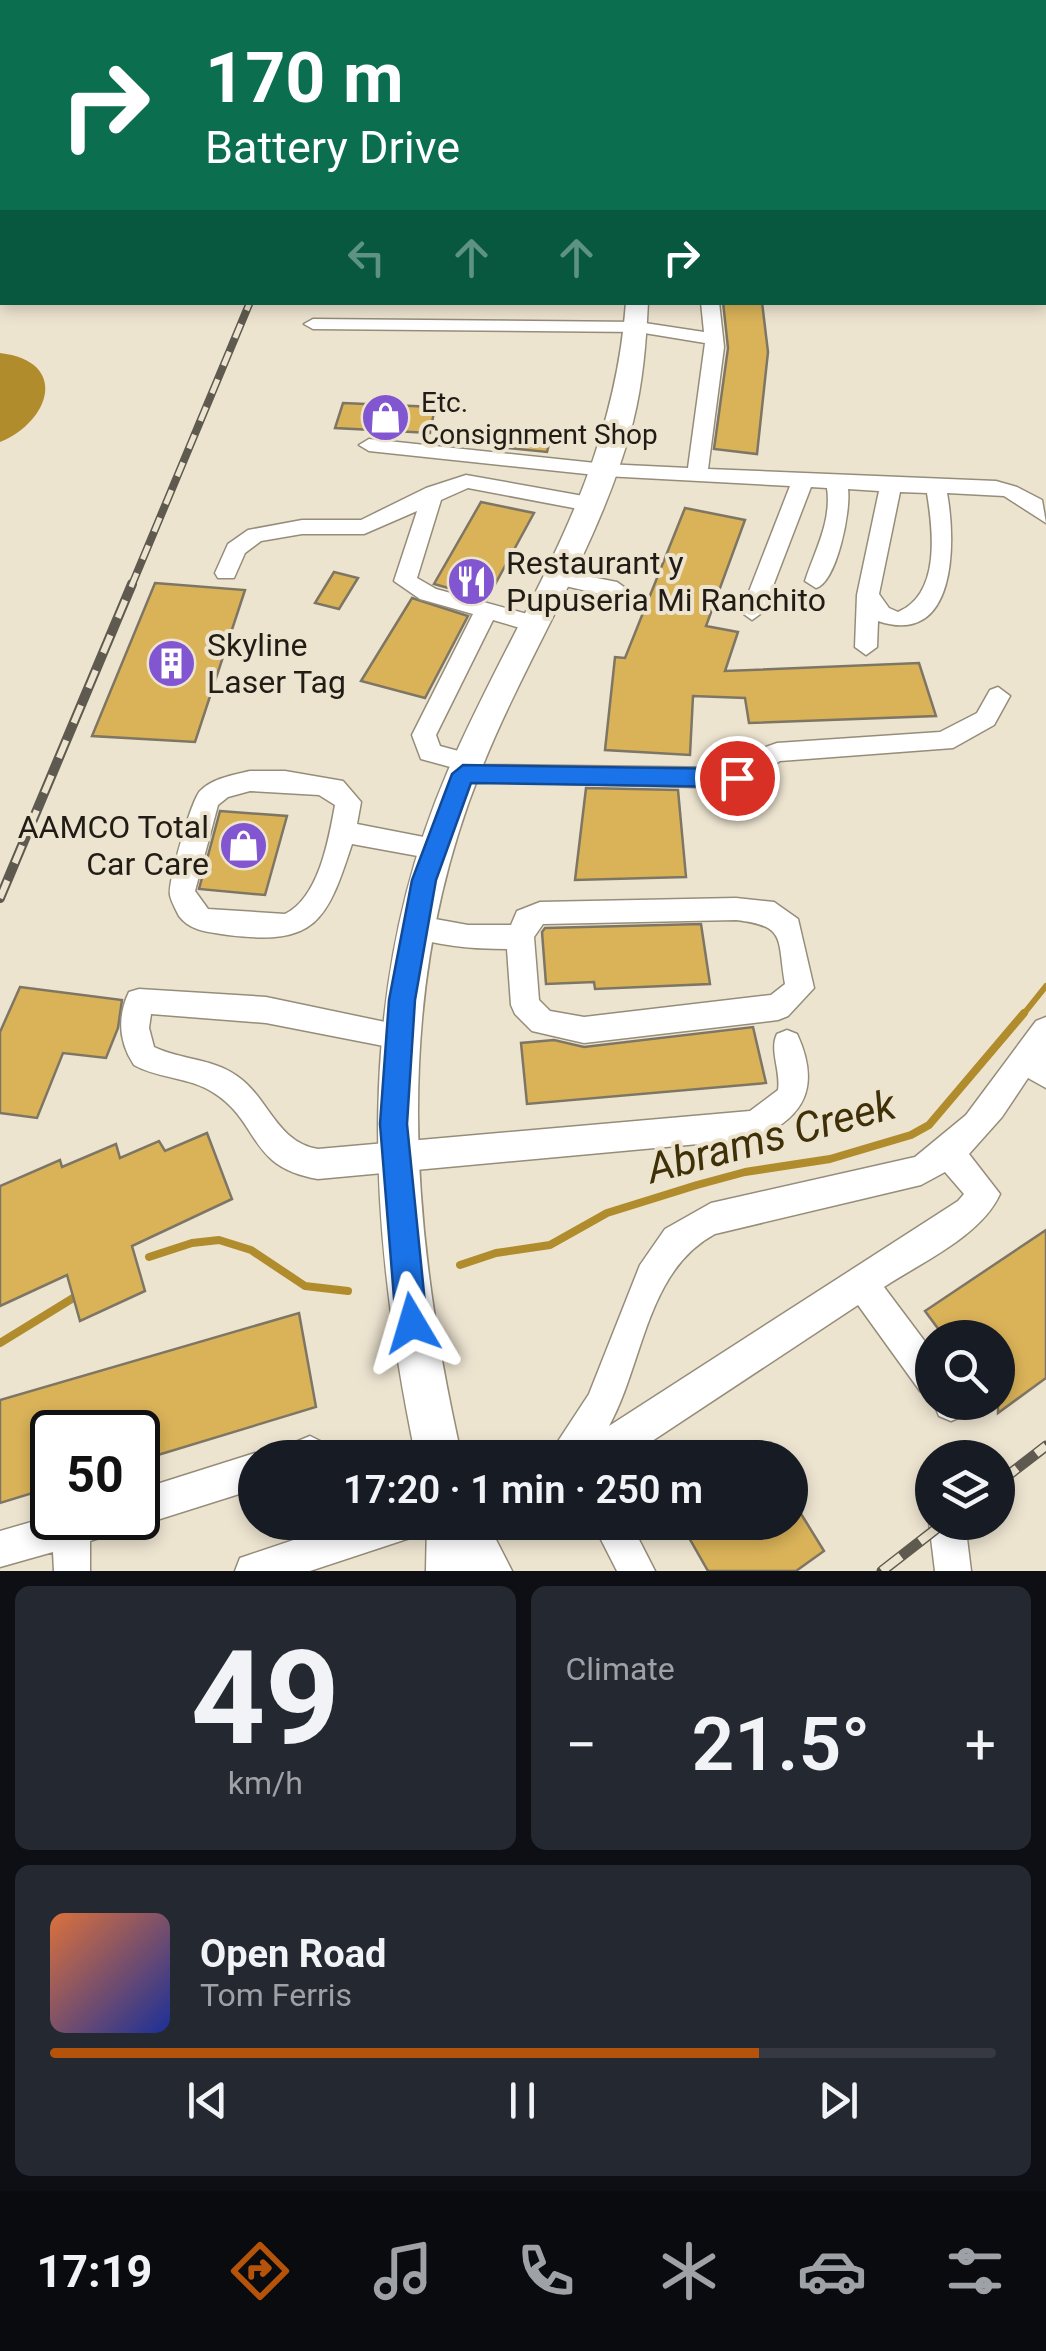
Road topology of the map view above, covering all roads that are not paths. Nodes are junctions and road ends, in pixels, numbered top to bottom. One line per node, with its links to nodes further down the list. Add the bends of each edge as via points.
1 (710, 305): 4 (street)
2 (637, 314): 3 (street); 4 (street); 7 (main road, via 628,390)
3 (313, 324)
4 (714, 339): 8 (street)
5 (369, 445): 6 (street)
6 (474, 454): 7 (street); 10 (street)
7 (605, 470): 8 (street); 17 (main road)
8 (696, 474): 9 (street)
9 (803, 480): 11 (street); 25 (street)
10 (463, 482): 16 (street); 17 (street)
11 (836, 482): 12 (street); 21 (street, via 840,517)
12 (890, 484): 15 (street); 23 (street)
13 (978, 484): 14 (street); 15 (street); 18 (street, via 1014,492)
14 (1046, 486)
15 (936, 487): 23 (street, via 944,556 930,596 911,618 899,620 881,614)
16 (433, 493): 19 (street, via 364,527 256,535 236,549); 24 (street, via 404,579 428,594)
17 (589, 504): 20 (main road)
18 (1046, 516)
19 (226, 574)
20 (556, 577): 22 (street); 26 (main road)
21 (816, 581)
22 (617, 590)
23 (868, 594): 27 (street)
24 (486, 611): 26 (street); 29 (street, via 424,735 430,752)
25 (752, 612)
26 (534, 624): 29 (main road)
27 (866, 648)
28 (998, 696): 29 (street, via 986,720 944,741 777,752 737,778)
29 (466, 768): 31 (main road)
30 (343, 832): 30 (street, via 348,802 334,788 228,785 207,800 182,891 185,902 203,920 298,924 321,900); 31 (street)
31 (434, 849): 32 (main road)
32 (413, 926): 33 (street, via 468,938); 35 (main road)
33 (520, 937): 33 (street, via 526,1005 542,1022 584,1030 778,1007 800,988 788,928 774,913 540,912 527,918)
34 (1046, 1030): 37 (street)
35 (399, 1036): 39 (main road); 39 (street, via 266,1010 139,1001 132,1034 136,1051 150,1060 210,1074 237,1092 280,1151 348,1165)
36 (787, 1043): 39 (street, via 797,1074 794,1089 774,1115 752,1124)
37 (1036, 1066): 38 (street)
38 (950, 1154): 40 (street, via 984,1194 969,1212); 43 (street, via 921,1170 711,1219 686,1232 650,1278)
39 (395, 1156): 42 (main road, via 412,1323)
40 (860, 1282): 41 (street); 44 (street)
41 (915, 1356)
42 (435, 1440)
43 (583, 1440)
44 (624, 1440)
45 (238, 1476): 46 (street)
46 (160, 1501)
47 (30, 1540): 54 (street)
48 (71, 1540): 55 (street)
49 (350, 1540): 56 (street)
50 (451, 1540): 57 (main road)
51 (470, 1540): 58 (main road)
52 (620, 1540): 59 (street)
53 (949, 1540): 60 (street)
54 (0, 1549)
55 (72, 1571)
56 (253, 1571)
57 (450, 1571)
58 (488, 1571)
59 (637, 1571)
60 (953, 1571)

